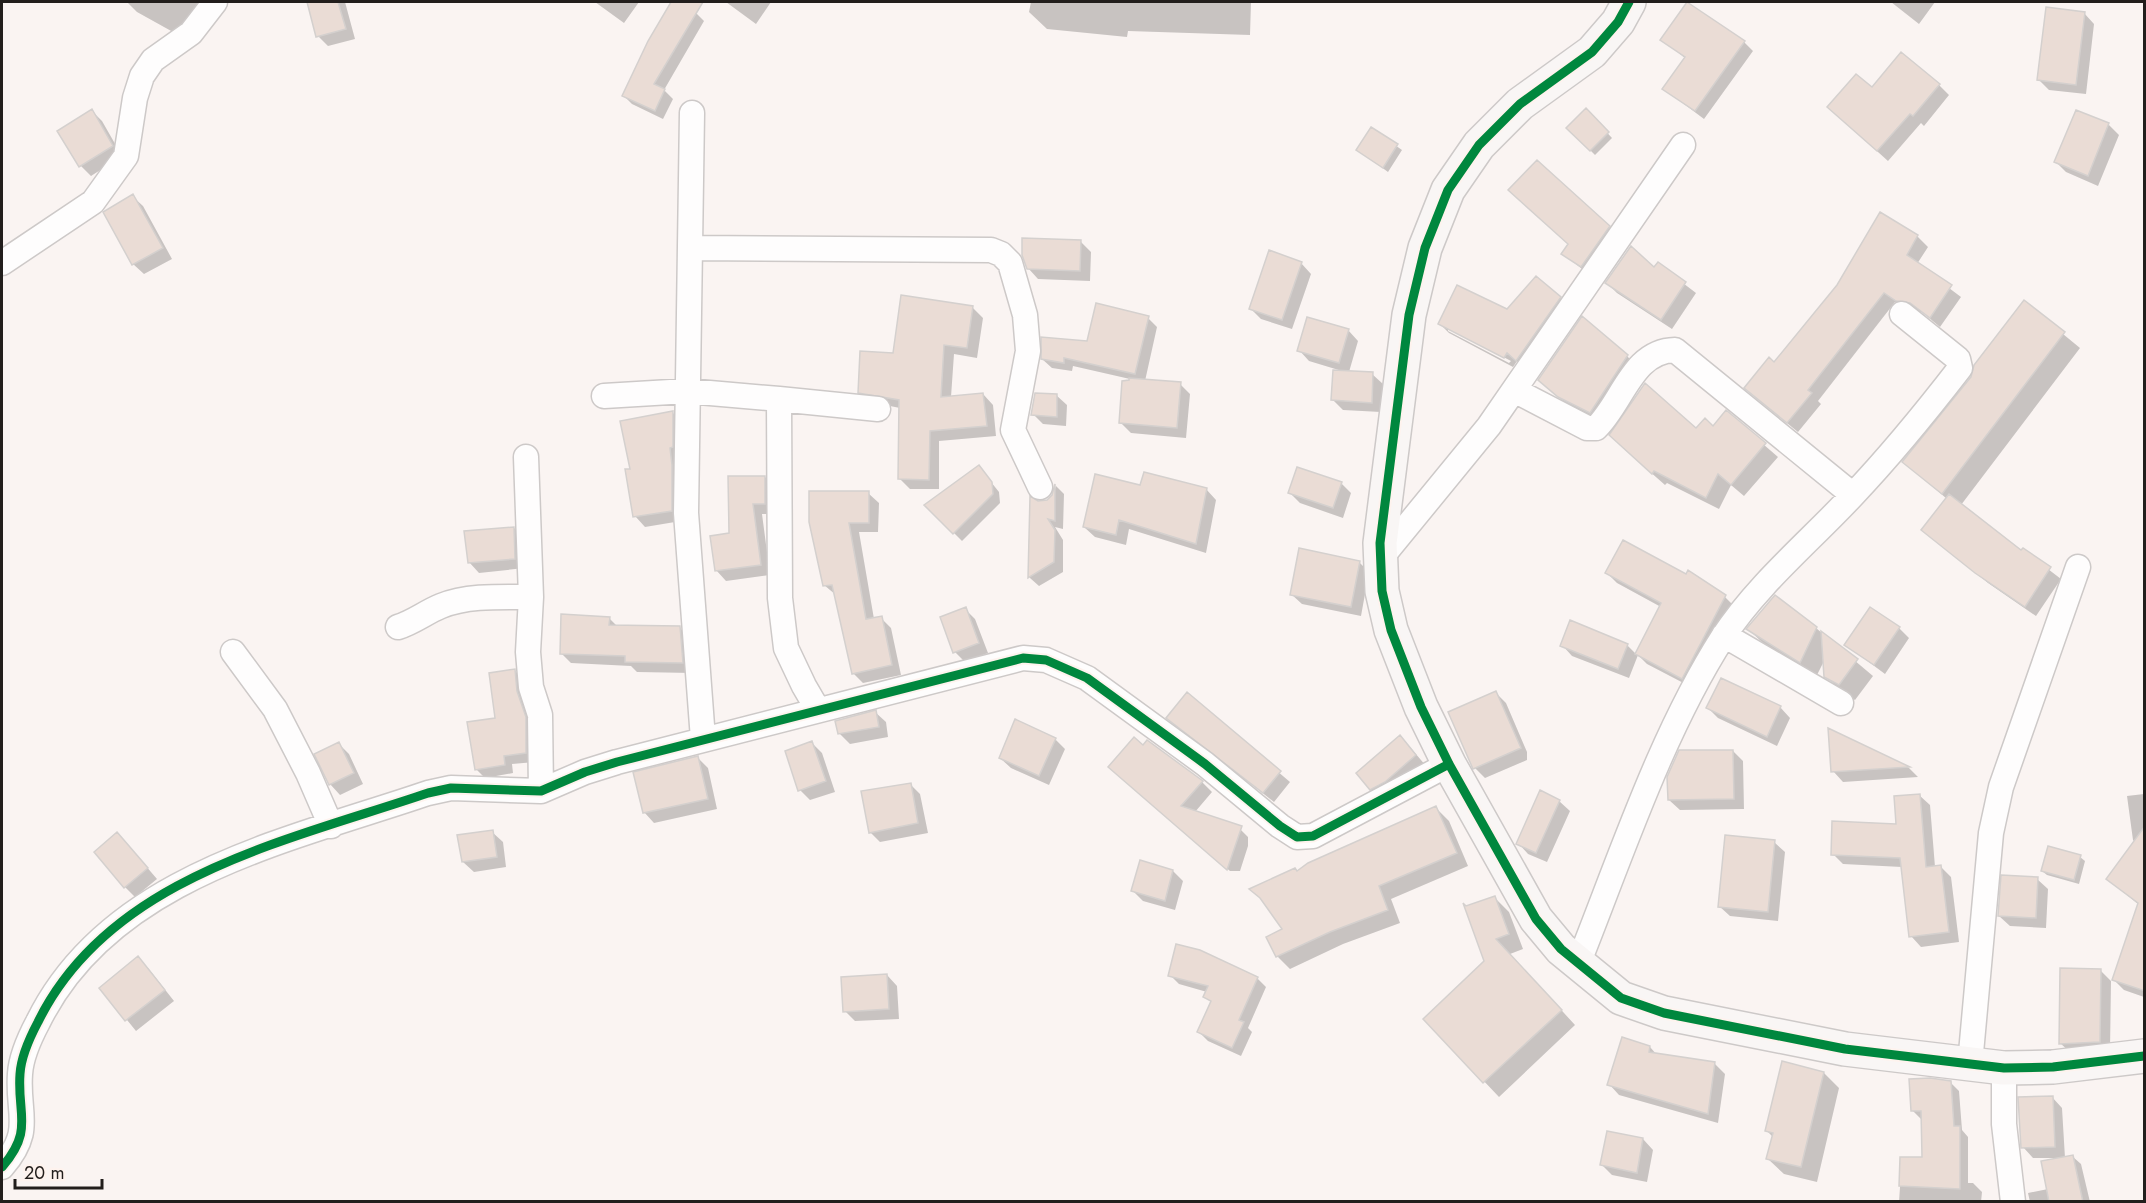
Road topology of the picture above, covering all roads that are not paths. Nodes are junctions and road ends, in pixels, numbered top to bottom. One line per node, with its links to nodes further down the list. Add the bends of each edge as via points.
1 (215, 2): 6 (street, via 191,33 153,60 142,76 126,156 93,202)
2 (1629, 2): 16 (street, via 1618,22 1592,52 1520,104 1479,145 1448,190 1425,248 1409,315)
3 (692, 113): 5 (street)
4 (1683, 145): 8 (street)
5 (691, 248): 9 (street); 14 (street, via 991,250 1001,254 1014,271 1028,343 1013,430)
6 (2, 263)
7 (1902, 314): 15 (street, via 1958,359 1960,368)
8 (1514, 390): 15 (street, via 1587,428 1596,428 1644,360 1660,350 1675,350); 16 (street)
9 (687, 391): 10 (street); 11 (street); 24 (street, via 686,513)
10 (604, 396)
11 (779, 399): 12 (street); 23 (street, via 780,598 786,648)
12 (878, 409)
13 (526, 457): 18 (street)
14 (1040, 487)
15 (1853, 495): 20 (street, via 1772,577)
16 (1381, 558): 25 (street, via 1382,591 1390,630)
17 (2078, 567): 30 (street, via 2001,787 1991,833)
18 (531, 597): 19 (street, via 456,601); 26 (street, via 528,652 531,687 540,715)
19 (398, 627)
20 (1724, 635): 22 (street); 28 (street, via 1696,682 1649,786)
21 (233, 652): 27 (street, via 275,710)
22 (1841, 703)
23 (818, 710): 24 (street); 25 (street, via 1023,658 1046,660 1065,666 1096,685 1297,837 1313,836)
24 (703, 739): 26 (street, via 585,772)
25 (1449, 764): 28 (street, via 1536,919)
26 (541, 791): 27 (street, via 451,788)
27 (331, 826): 32 (street, via 185,881 103,934 50,997 31,1036 20,1072 24,1127)
28 (1578, 964): 30 (street, via 1620,998 1664,1013 1845,1049)
29 (2145, 1056): 31 (street, via 2054,1067)
30 (1970, 1064): 31 (street)
31 (2004, 1068): 33 (street, via 2004,1124)
32 (2, 1167)
33 (2013, 1202)

